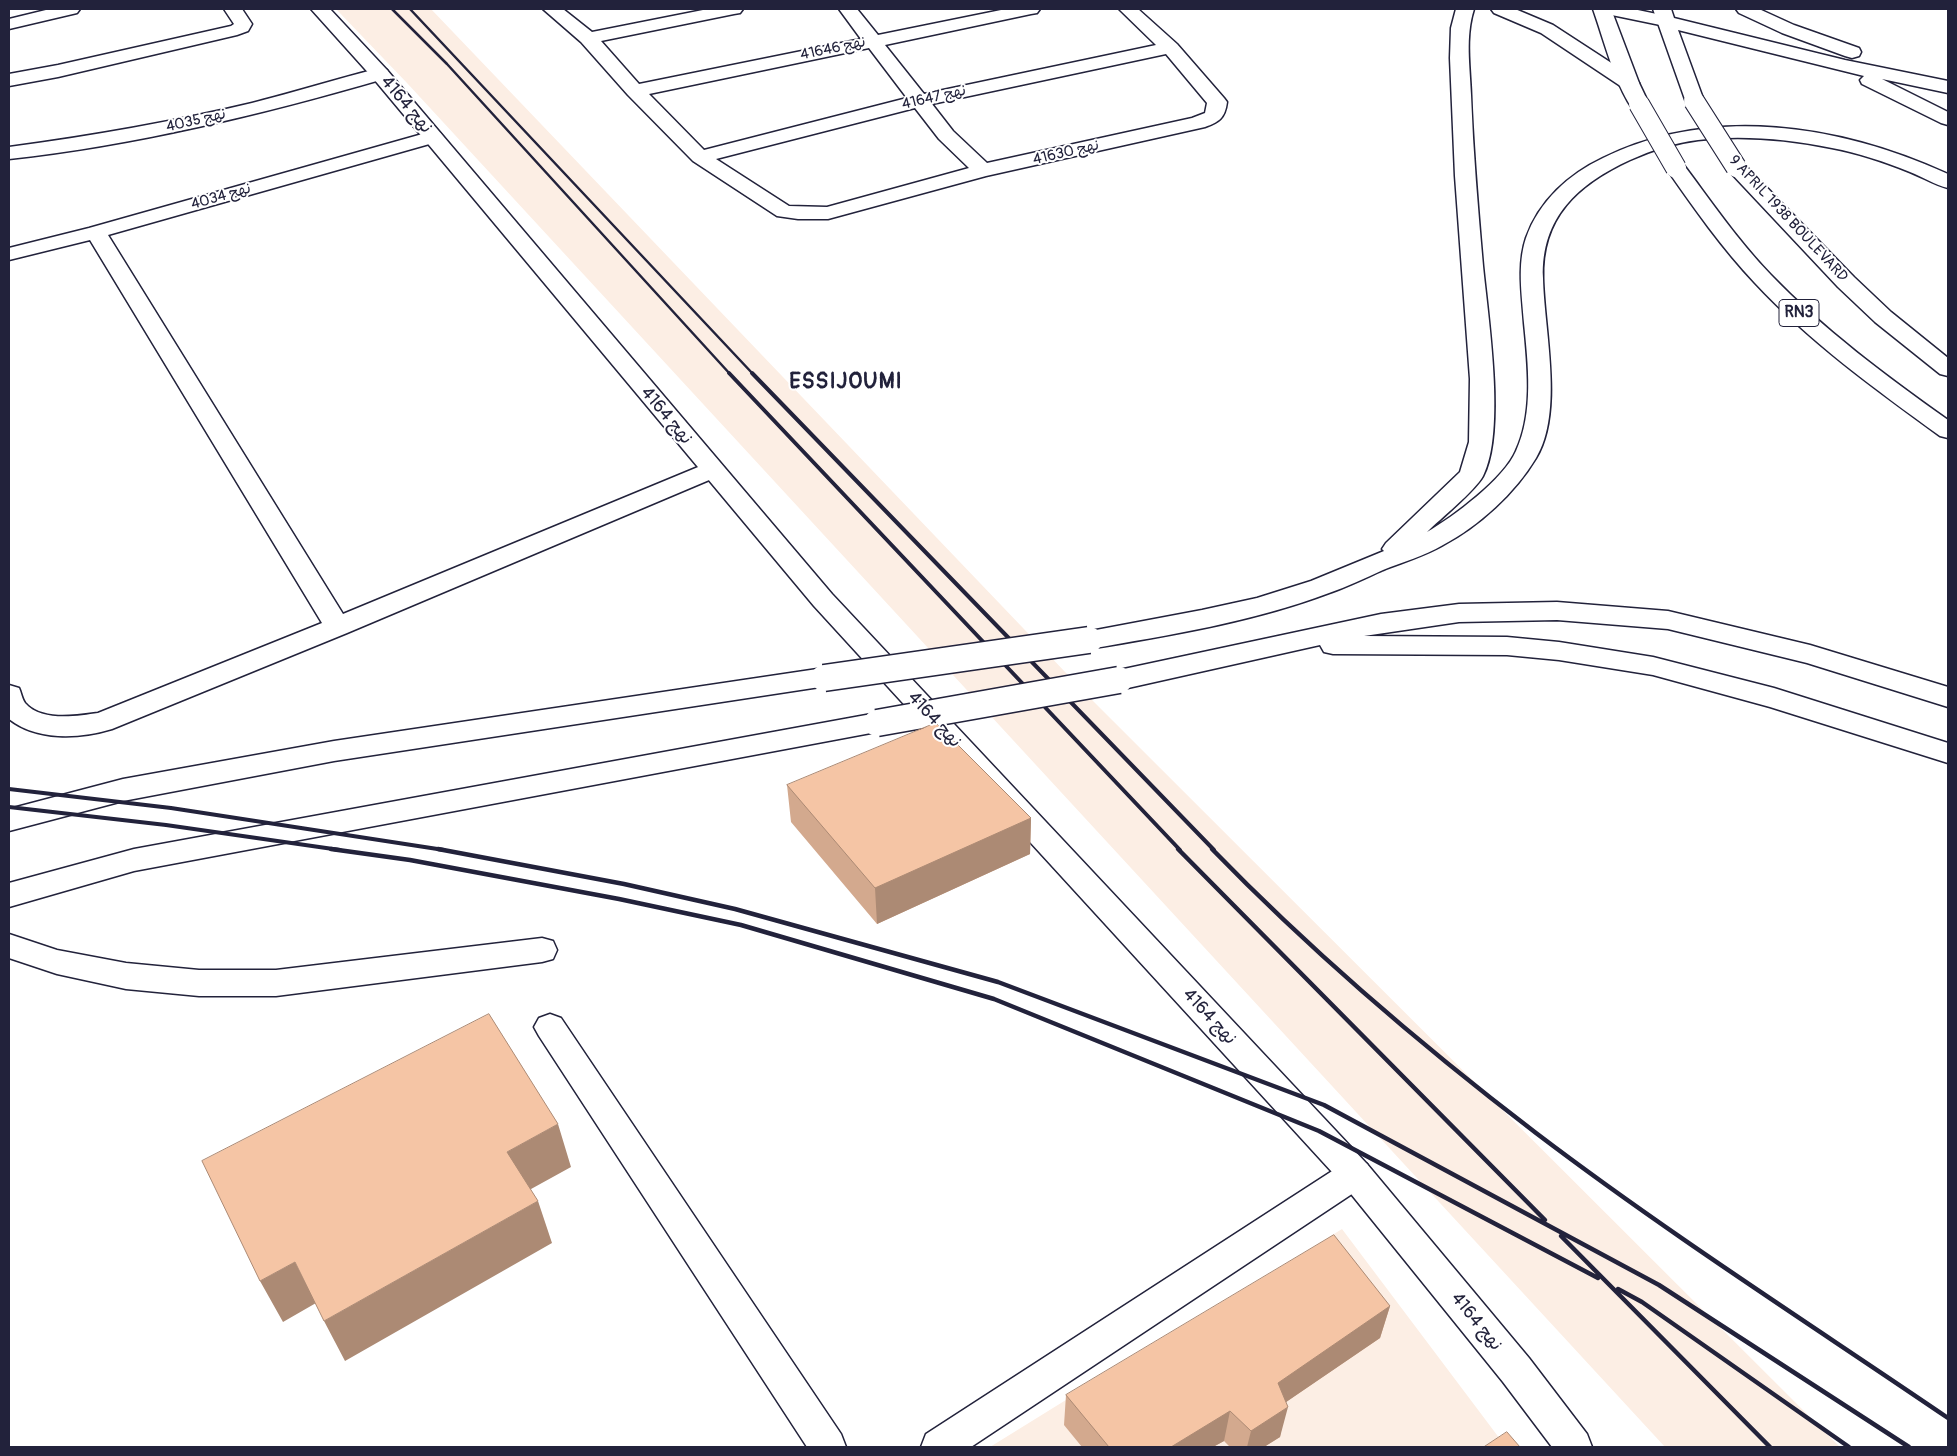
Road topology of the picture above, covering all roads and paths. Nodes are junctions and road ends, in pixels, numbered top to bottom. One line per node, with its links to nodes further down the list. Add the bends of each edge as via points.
1 (71, 9): 15 (street)
2 (233, 9): 21 (street, via 243,24 237,30)
3 (320, 9): 20 (street, نهج 4164)
4 (552, 9): 16 (street)
5 (734, 9): 16 (street)
6 (848, 9): 17 (street)
7 (1031, 9): 17 (street, نهج 41646)
8 (1128, 9): 18 (street, نهج 41630)
9 (1465, 9): 37 (street, via 1460,27 1462,128 1480,376 1481,447 1478,463 1471,475)
10 (1500, 9): 22 (street, via 1547,29)
11 (1602, 9): 22 (street, RN3)
12 (1608, 9): 14 (street)
13 (1745, 9): 23 (street, via 1788,29)
14 (1663, 15): 19 (street); 34 (street, 9 APRIL 1938 BOULEVARD, bridge, via 1694,101 1736,167 1846,282 1883,317)
15 (9, 24)
16 (588, 38): 24 (street)
17 (873, 40): 24 (street, نهج 41646); 25 (street)
18 (1170, 48): 25 (street, نهج 41647); 30 (street, نهج 41630, via 1217,102 1213,117 1074,152)
19 (1844, 66): 23 (street); 26 (street)
20 (380, 74): 27 (street, نهج 4164); 28 (street, نهج 4035, via 183,124)
21 (9, 80)
22 (1629, 83): 35 (street, RN3, bridge, via 1676,168 1761,277 1788,304 1896,394)
23 (1944, 86)
24 (635, 91): 29 (street)
25 (918, 100): 29 (street, نهج 41647); 30 (street, via 946,135)
26 (1948, 120)
27 (433, 137): 32 (street, نهج 4034); 36 (street, نهج 4164)
28 (9, 153)
29 (700, 157): 30 (street, via 784,212 798,213 828,213)
30 (983, 170)
31 (1948, 182): 37 (street, via 1925,170 1859,149 1784,134 1709,132 1628,152 1584,175 1561,196 1542,224 1533,252 1532,289 1540,393 1534,436 1524,459 1465,518 1433,540)
32 (96, 232): 33 (street, نهج 4034); 38 (street)
33 (9, 254)
34 (1948, 369)
35 (1948, 431)
36 (712, 470): 38 (street); 48 (street, نهج 4164, via 823,600)
37 (1384, 560): 43 (street, bridge, via 1313,590 1215,617 1089,640 334,751 123,790)
38 (338, 627): 40 (street, via 102,722 82,726 36,721 14,708)
39 (1284, 645): 41 (street, via 1381,623 1460,613 1557,611 1630,616 1668,620 1810,654); 42 (street, via 1507,646 1653,666 1774,698); 44 (street, bridge, via 1119,680 134,860)
40 (9, 694)
41 (1948, 697)
42 (1948, 753)
43 (9, 820)
44 (9, 895)
45 (9, 946): 46 (street, via 57,962 126,976 200,983 276,983)
46 (542, 950)
47 (550, 1027): 49 (street)
48 (1355, 1174): 50 (street); 51 (street, نهج 4164, via 1516,1370)
49 (828, 1447)
50 (939, 1447)
51 (1574, 1447)

